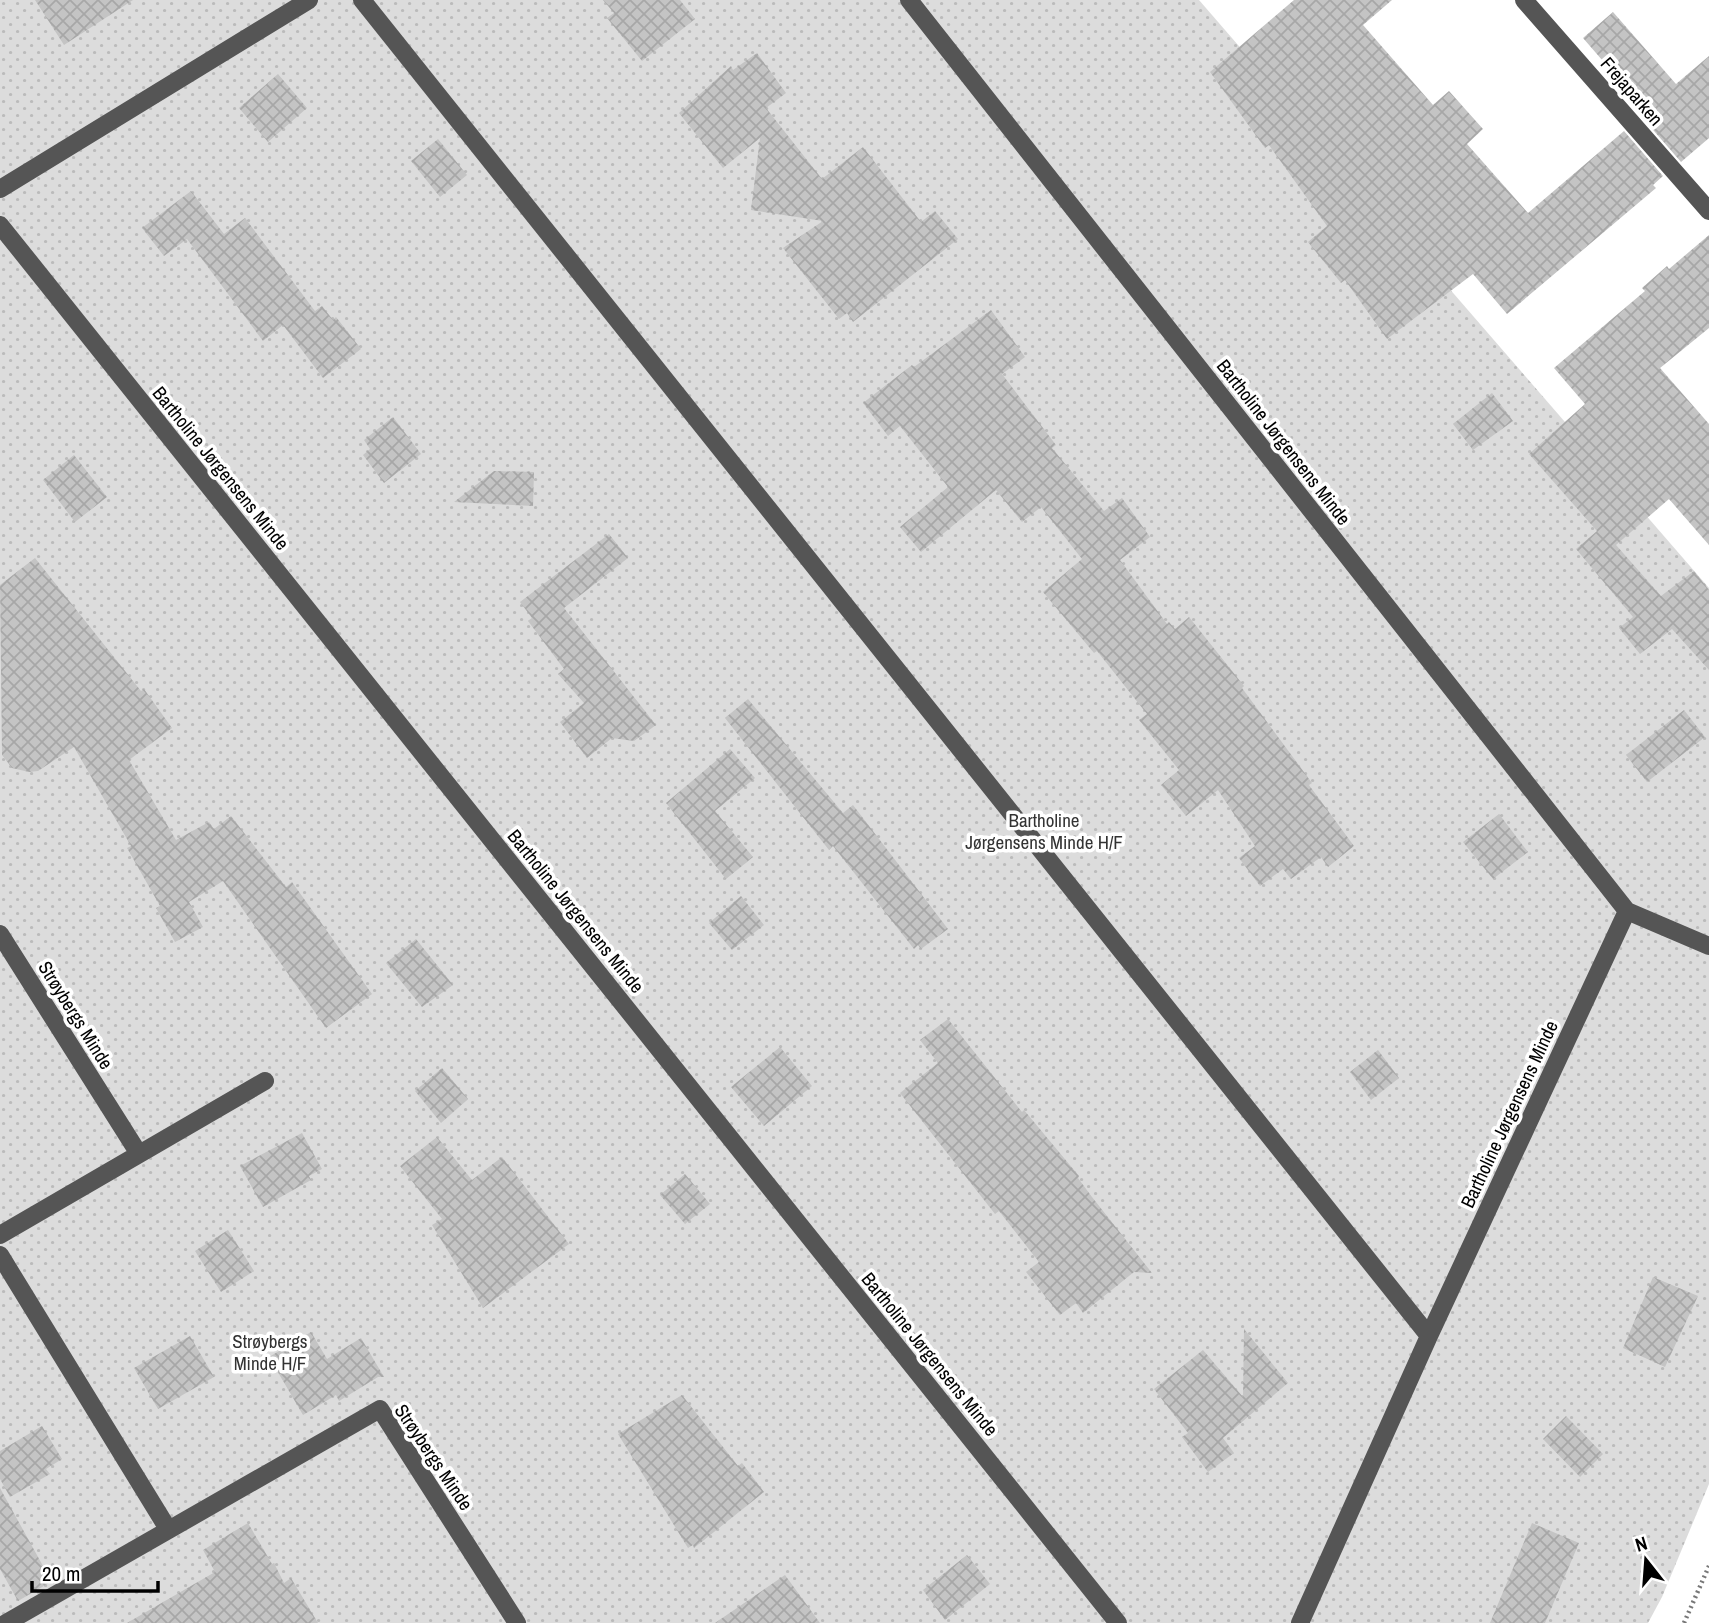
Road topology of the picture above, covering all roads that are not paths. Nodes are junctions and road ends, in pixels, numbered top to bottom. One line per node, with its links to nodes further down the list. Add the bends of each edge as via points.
1 (309, 0): 5 (street)
2 (362, 0): 15 (street)
3 (909, 0): 8 (street, Bartholine Jørgensens Minde)
4 (1524, 0): 6 (street, Frejaparken)
5 (0, 189)
6 (1709, 211)
7 (0, 225): 19 (street, Bartholine Jørgensens Minde)
8 (1627, 911): 10 (street, Bartholine Jørgensens Minde); 15 (street, Bartholine Jørgensens Minde)
9 (0, 934): 12 (street, Strøybergs Minde)
10 (1709, 946)
11 (265, 1081): 12 (street)
12 (139, 1154): 13 (street)
13 (0, 1235)
14 (0, 1255): 16 (street)
15 (1429, 1336): 20 (street, Bartholine Jørgensens Minde)
16 (168, 1529): 17 (street, Strøybergs Minde); 18 (street, Strøybergs Minde, via 380,1409)
17 (6, 1623)
18 (517, 1623)
19 (1118, 1623)
20 (1300, 1623)

